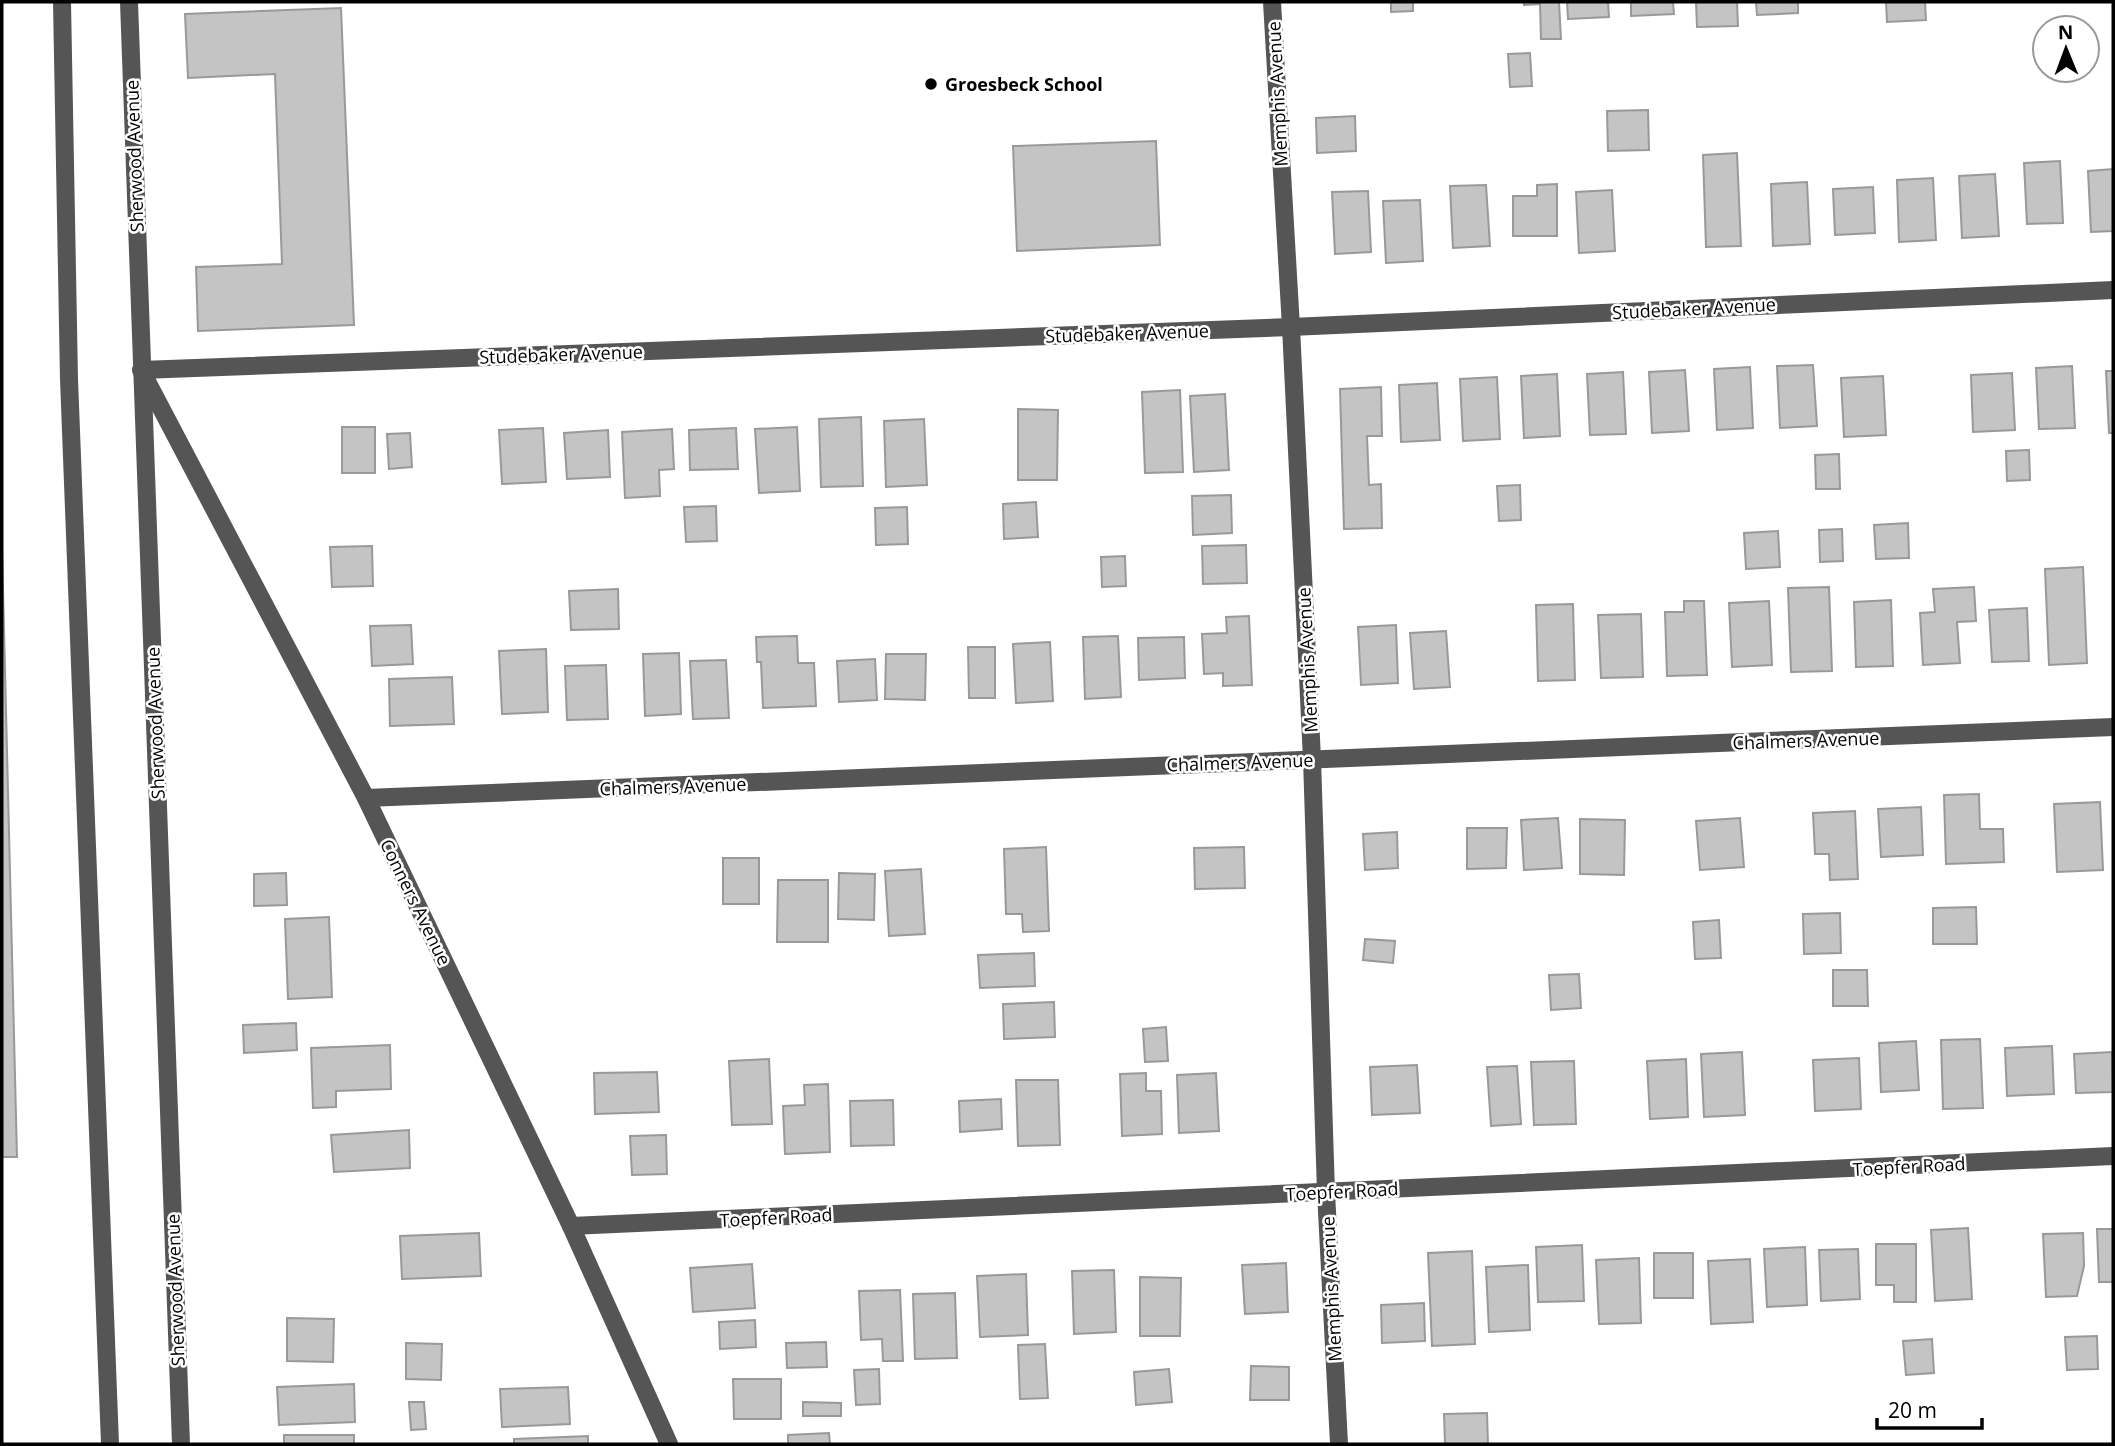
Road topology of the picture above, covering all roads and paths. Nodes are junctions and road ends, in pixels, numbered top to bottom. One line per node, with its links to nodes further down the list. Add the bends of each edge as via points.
1 (62, 2): 13 (street, via 68,379)
2 (129, 2): 6 (street, Sherwood Avenue)
3 (1272, 2): 5 (street, Memphis Avenue)
4 (2113, 290): 5 (street, Studebaker Avenue)
5 (1291, 327): 6 (street, Studebaker Avenue); 8 (street, Memphis Avenue)
6 (141, 370): 9 (street, Conners Avenue); 14 (street, Sherwood Avenue)
7 (2113, 727): 8 (street, Chalmers Avenue)
8 (1312, 759): 9 (street, Chalmers Avenue); 11 (street, Memphis Avenue)
9 (366, 798): 12 (street, Conners Avenue)
10 (2113, 1156): 11 (street, Toepfer Road)
11 (1326, 1192): 12 (street, Toepfer Road); 16 (street, Memphis Avenue)
12 (571, 1226): 15 (street, Conners Avenue)
13 (110, 1444)
14 (181, 1444)
15 (669, 1444)
16 (1339, 1444)

